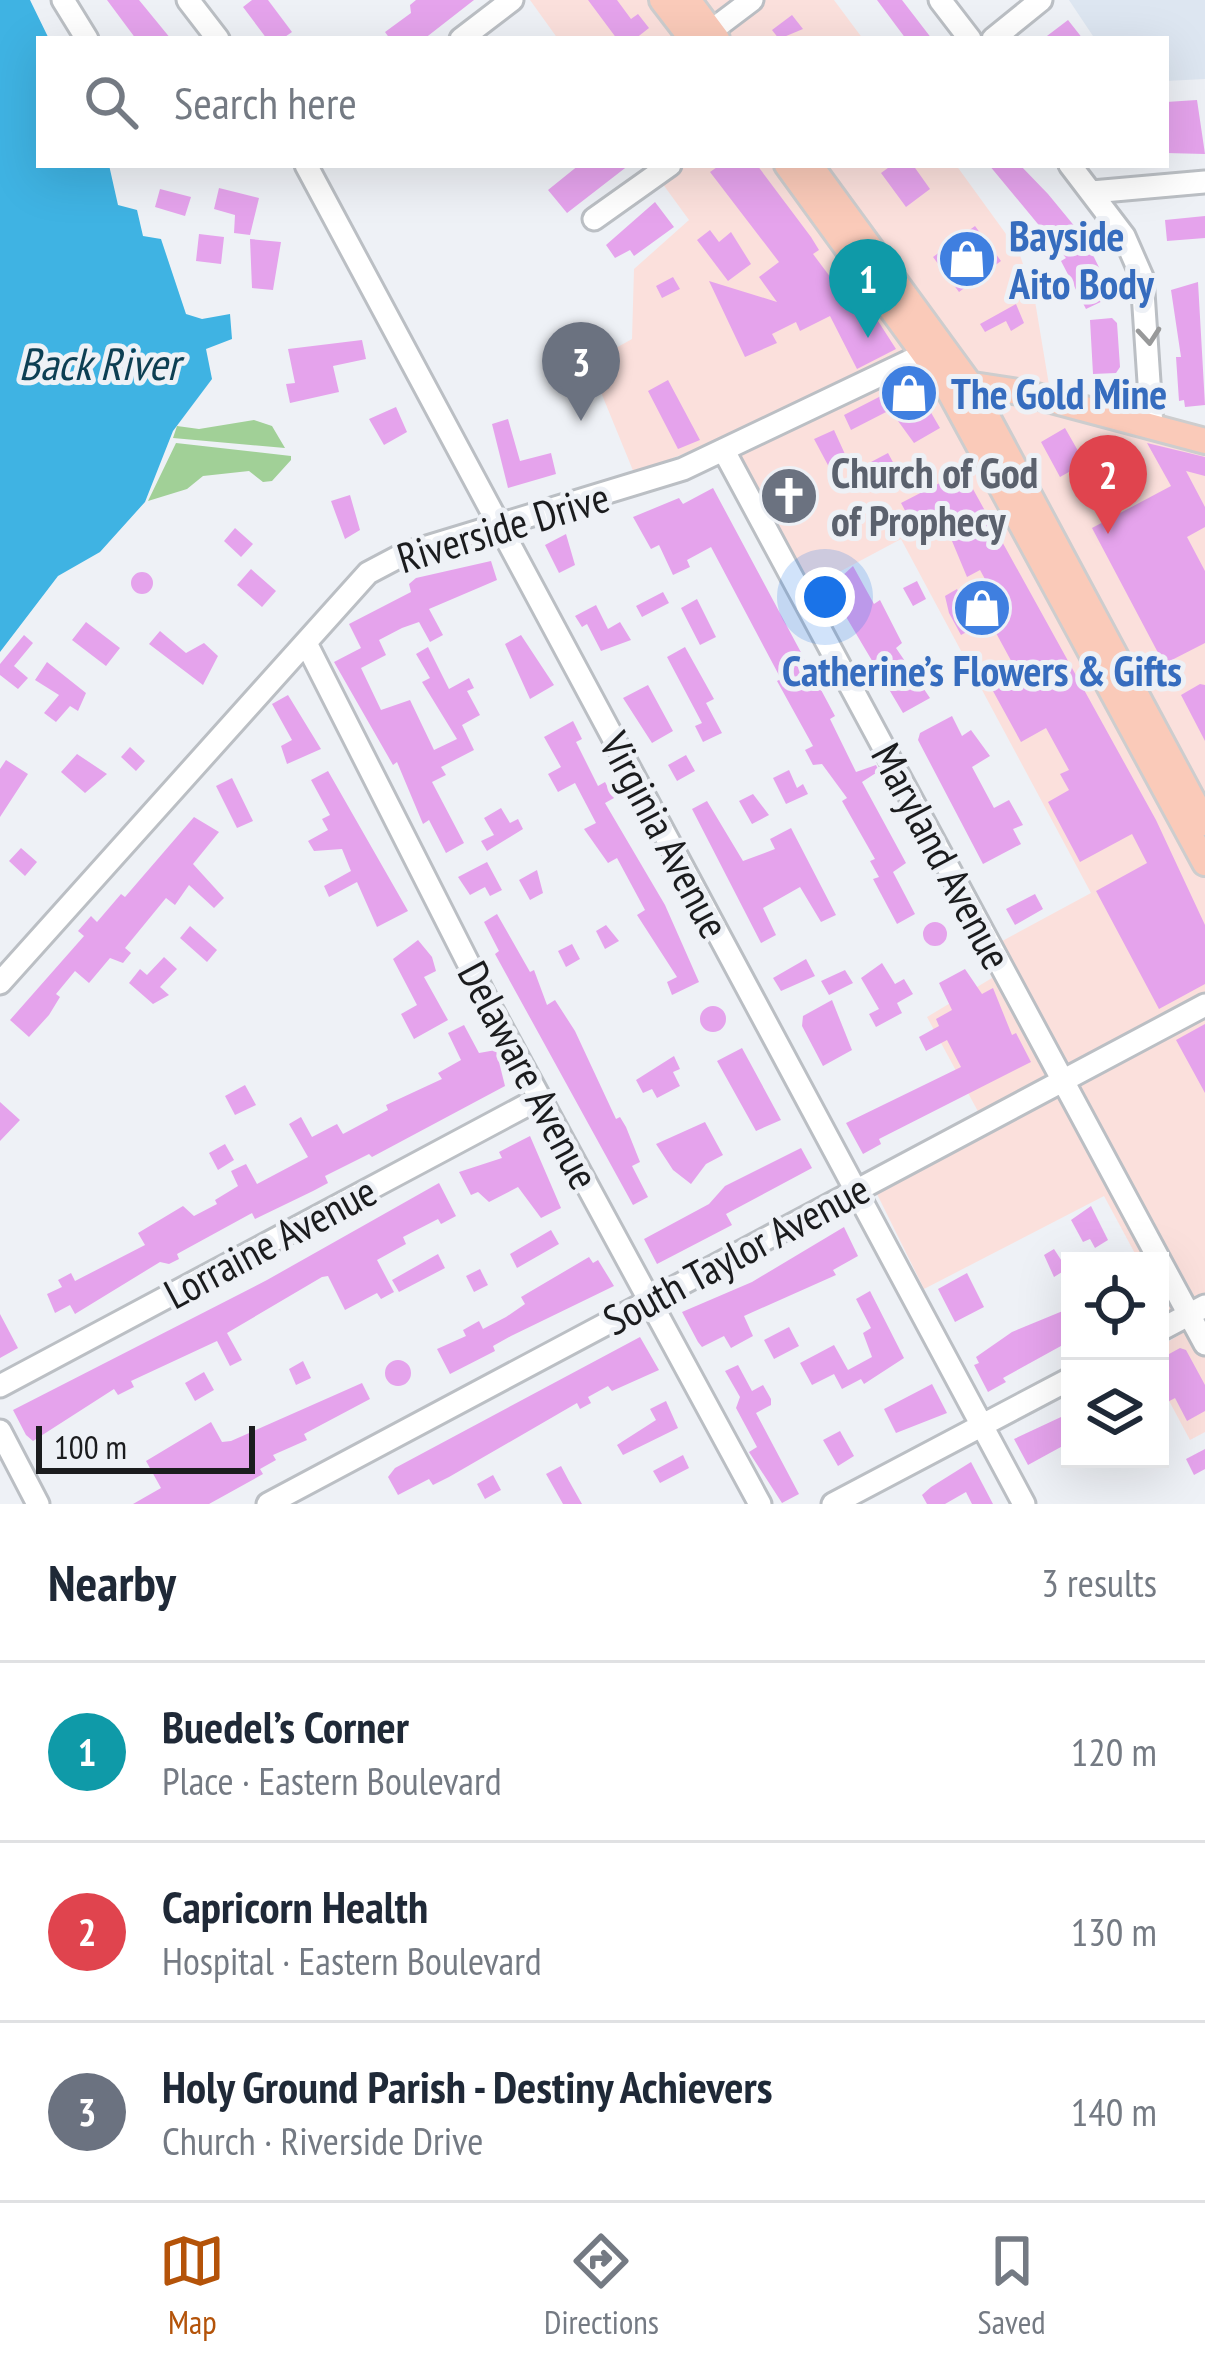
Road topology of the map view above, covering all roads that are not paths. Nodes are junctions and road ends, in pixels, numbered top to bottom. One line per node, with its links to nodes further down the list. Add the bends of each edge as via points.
1 (63, 0): 9 (street)
2 (512, 0): 11 (street)
3 (662, 0): 12 (main road)
4 (688, 0): 13 (main road)
5 (752, 0): 14 (street)
6 (940, 0): 15 (street)
7 (1041, 0): 16 (street)
8 (190, 1): 10 (street)
9 (85, 36)
10 (216, 36)
11 (464, 36)
12 (704, 36)
13 (705, 36)
14 (706, 36)
15 (968, 36)
16 (996, 36)
17 (308, 168): 31 (street, Virginia Avenue)
18 (666, 168): 23 (street)
19 (1072, 168): 22 (street)
20 (807, 170): 24 (main road)
21 (1205, 182): 22 (street)
22 (1092, 192): 27 (street, one-way to 27, via 1142,277)
23 (594, 219)
24 (934, 349): 25 (main road); 30 (street, Riverside Drive)
25 (957, 383): 26 (main road); 28 (main road); 33 (main road)
26 (1043, 398): 27 (main road); 28 (main road, via 1016,411)
27 (1152, 427): 29 (main road)
28 (999, 436): 33 (main road)
29 (1205, 441)
30 (724, 451): 31 (street, Riverside Drive); 38 (street, Maryland Avenue)
31 (499, 525): 32 (street, Riverside Drive, via 383,563); 40 (street, Virginia Avenue)
32 (305, 643): 36 (street, Riverside Drive); 39 (street, Delaware Avenue)
33 (1109, 663): 34 (main road); 35 (main road)
34 (1205, 823)
35 (1205, 863)
36 (0, 983)
37 (1205, 1005): 38 (street, South Taylor Avenue)
38 (1061, 1081): 40 (street, South Taylor Avenue); 41 (street, Maryland Avenue)
39 (540, 1098): 43 (street, Delaware Avenue); 48 (street, Lorraine Avenue)
40 (855, 1190): 43 (street, South Taylor Avenue); 49 (street, Virginia Avenue)
41 (1155, 1252)
42 (1169, 1273): 44 (street, Maryland Avenue)
43 (650, 1300): 52 (street, South Taylor Avenue); 53 (street, Delaware Avenue)
44 (1197, 1310): 45 (street); 46 (street, Maryland Avenue)
45 (1169, 1325)
46 (1205, 1344)
47 (1061, 1384): 49 (street)
48 (0, 1386)
49 (983, 1426): 54 (street); 55 (street, Virginia Avenue)
50 (0, 1431): 51 (street)
51 (38, 1504)
52 (268, 1504)
53 (760, 1504)
54 (833, 1504)
55 (1024, 1504)

